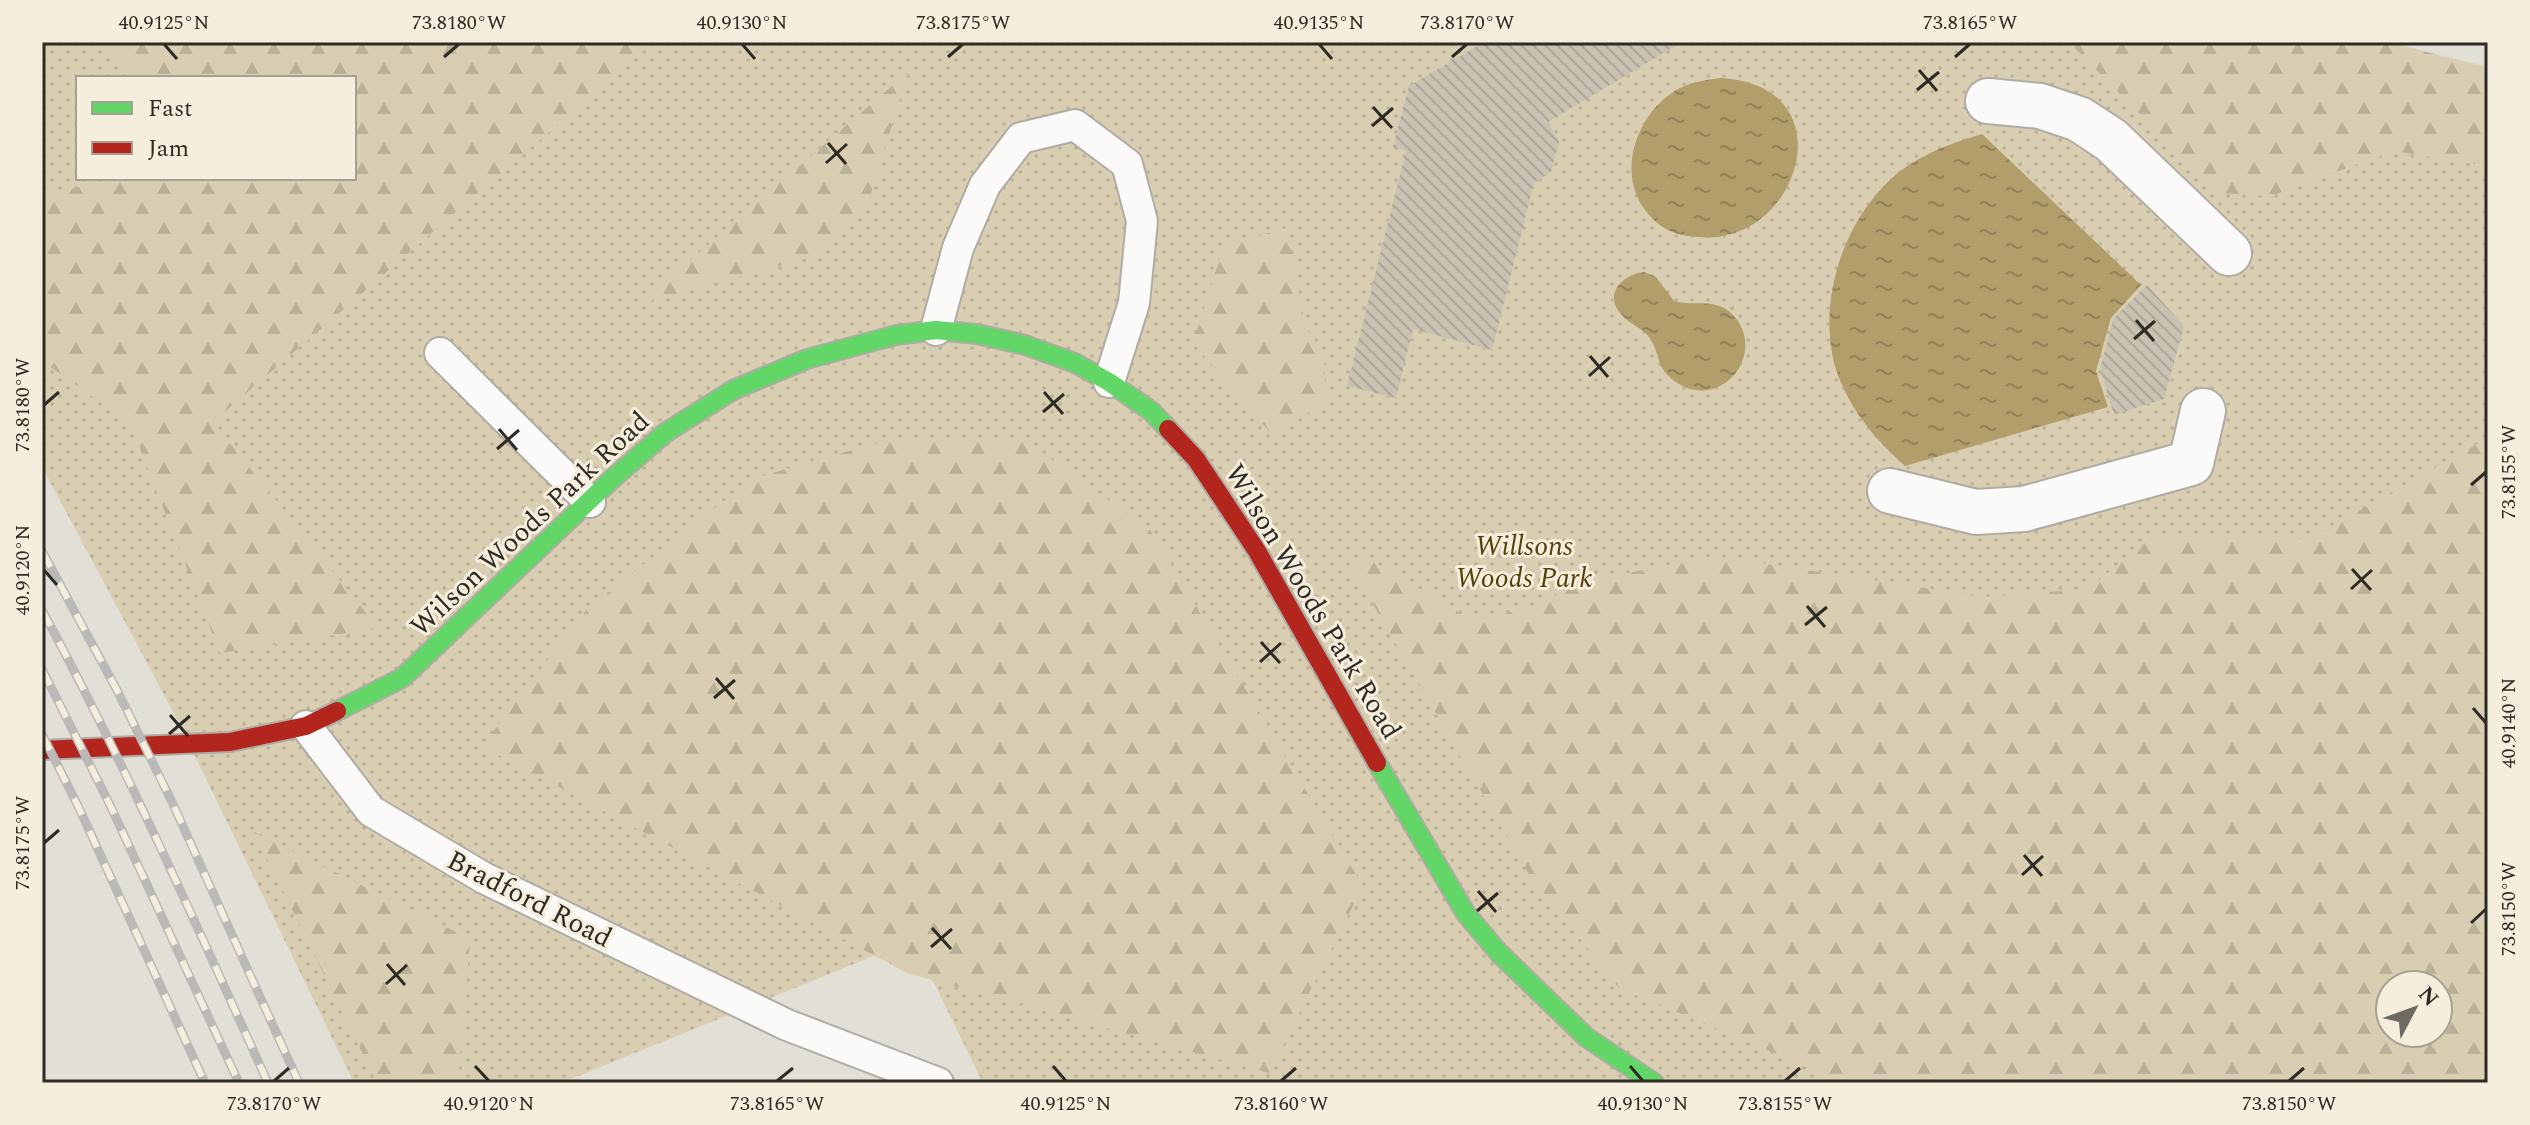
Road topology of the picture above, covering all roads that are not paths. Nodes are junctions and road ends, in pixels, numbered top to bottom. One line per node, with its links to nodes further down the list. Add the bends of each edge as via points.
1 (1988, 101): 2 (street, via 2040,106 2079,119 2111,140)
2 (2229, 253)
3 (936, 330): 5 (street, Wilson Woods Park Road, via 1025,345); 5 (lane, via 958,248 985,185 1021,138 1075,125 1127,164 1142,221 1134,303); 8 (street, Wilson Woods Park Road, via 807,359 733,390 665,433)
4 (440, 353): 8 (lane)
5 (1109, 382): 12 (street, Wilson Woods Park Road, via 1151,411 1196,459 1228,505 1466,914 1586,1037)
6 (2203, 411): 7 (street, via 2191,463 2024,509 1976,512)
7 (1890, 491)
8 (590, 502): 9 (street, Wilson Woods Park Road, via 402,678)
9 (306, 726): 10 (street, Wilson Woods Park Road, via 230,742); 11 (lane, Bradford Road, via 371,811 484,878 787,1025)
10 (42, 750)
11 (938, 1083)
12 (1654, 1083)

